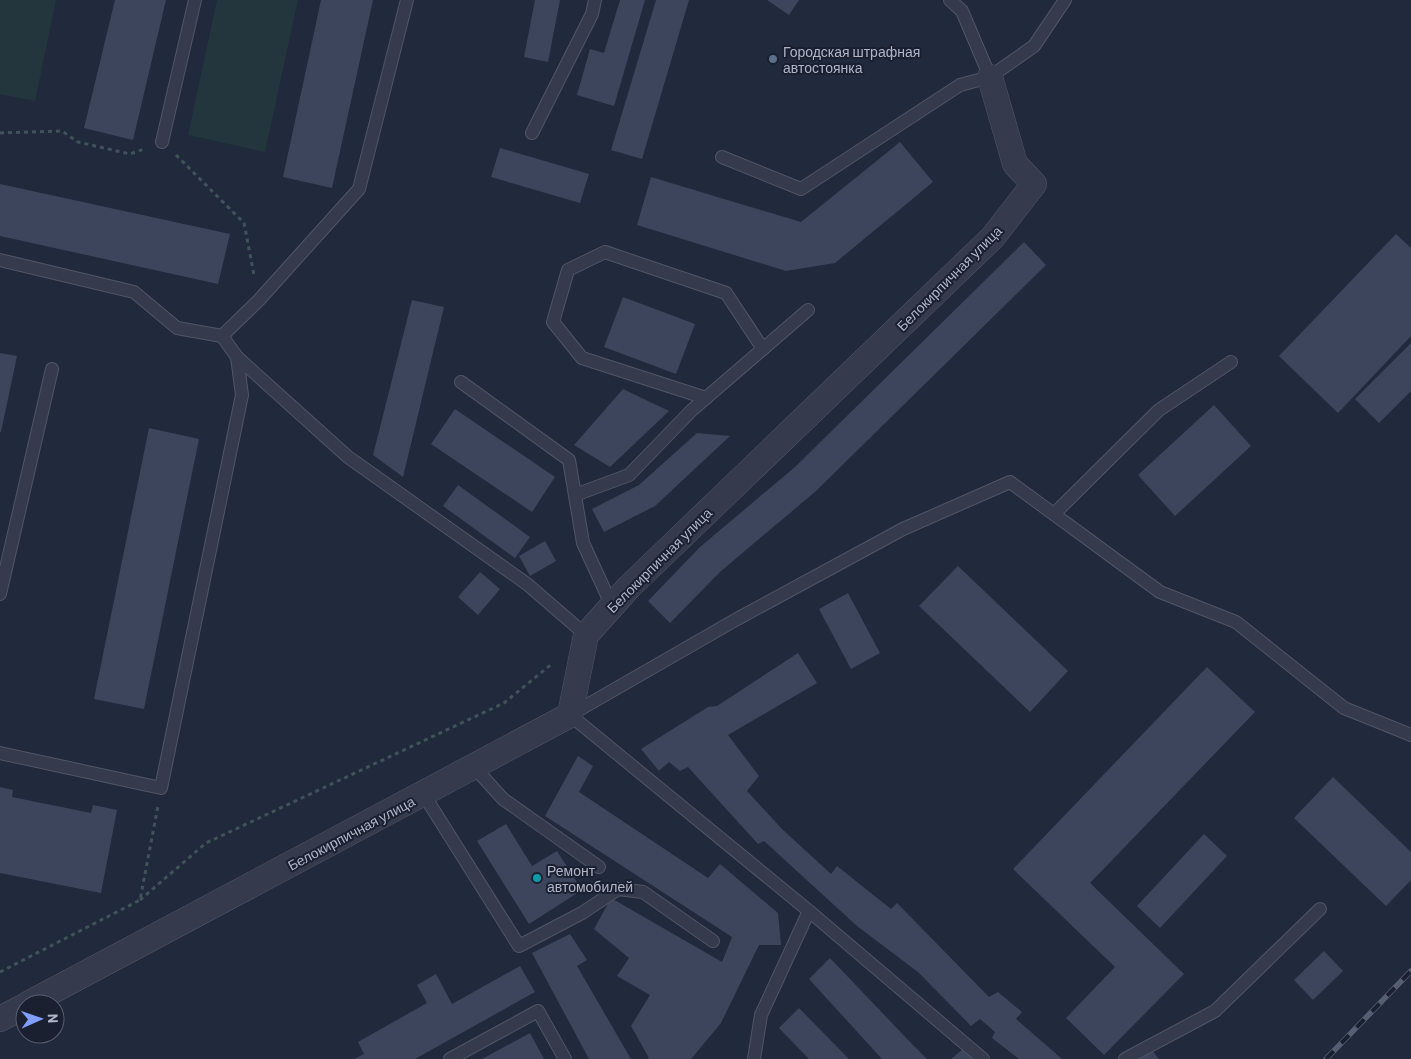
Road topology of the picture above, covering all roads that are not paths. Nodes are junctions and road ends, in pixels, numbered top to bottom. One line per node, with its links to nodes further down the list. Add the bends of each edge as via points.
1 (195, 0): 8 (lane)
2 (406, 0): 12 (lane, via 359,189)
3 (595, 0): 7 (lane, via 592,14)
4 (950, 0): 6 (lane, via 962,11)
5 (1065, 0): 6 (lane, via 1034,46)
6 (990, 77): 9 (lane, via 960,86 801,190); 22 (street, Белокирпичная улица, via 1015,164 1034,184 993,238 629,586)
7 (532, 133)
8 (162, 142)
9 (722, 157)
10 (0, 260): 12 (lane, via 134,292 177,328)
11 (808, 310): 13 (lane)
12 (222, 336): 14 (lane)
13 (763, 349): 18 (lane); 18 (lane, via 726,293 605,252 568,270 552,322 582,358)
14 (237, 356): 23 (lane, via 348,457 527,584); 26 (lane, via 242,395 161,788)
15 (1231, 362): 20 (lane, via 1159,410)
16 (52, 369): 21 (lane)
17 (461, 382): 19 (lane, via 569,460)
18 (706, 398): 19 (lane, via 629,475)
19 (575, 495): 22 (lane, via 583,543)
20 (1054, 514): 24 (lane, via 1010,482 894,534); 25 (lane, via 1160,592 1236,622 1344,708)
21 (0, 594)
22 (612, 606): 23 (street, Белокирпичная улица)
23 (586, 635): 24 (street)
24 (570, 715): 27 (street, Белокирпичная улица); 31 (lane)
25 (1411, 735)
26 (0, 753)
27 (474, 767): 28 (street, Белокирпичная улица); 29 (lane, via 503,799)
28 (424, 795): 32 (lane, via 519,946 582,913 618,889 643,892); 33 (street, Белокирпичная улица)
29 (599, 867)
30 (1320, 910): 40 (lane, via 1215,1011)
31 (809, 911): 38 (lane, via 761,1015); 39 (lane)
32 (713, 941)
33 (47, 994)
34 (15, 1011): 35 (street)
35 (0, 1019)
36 (450, 1059): 37 (lane, via 538,1011)
37 (565, 1059)
38 (754, 1059)
39 (983, 1059)
40 (1125, 1059)

